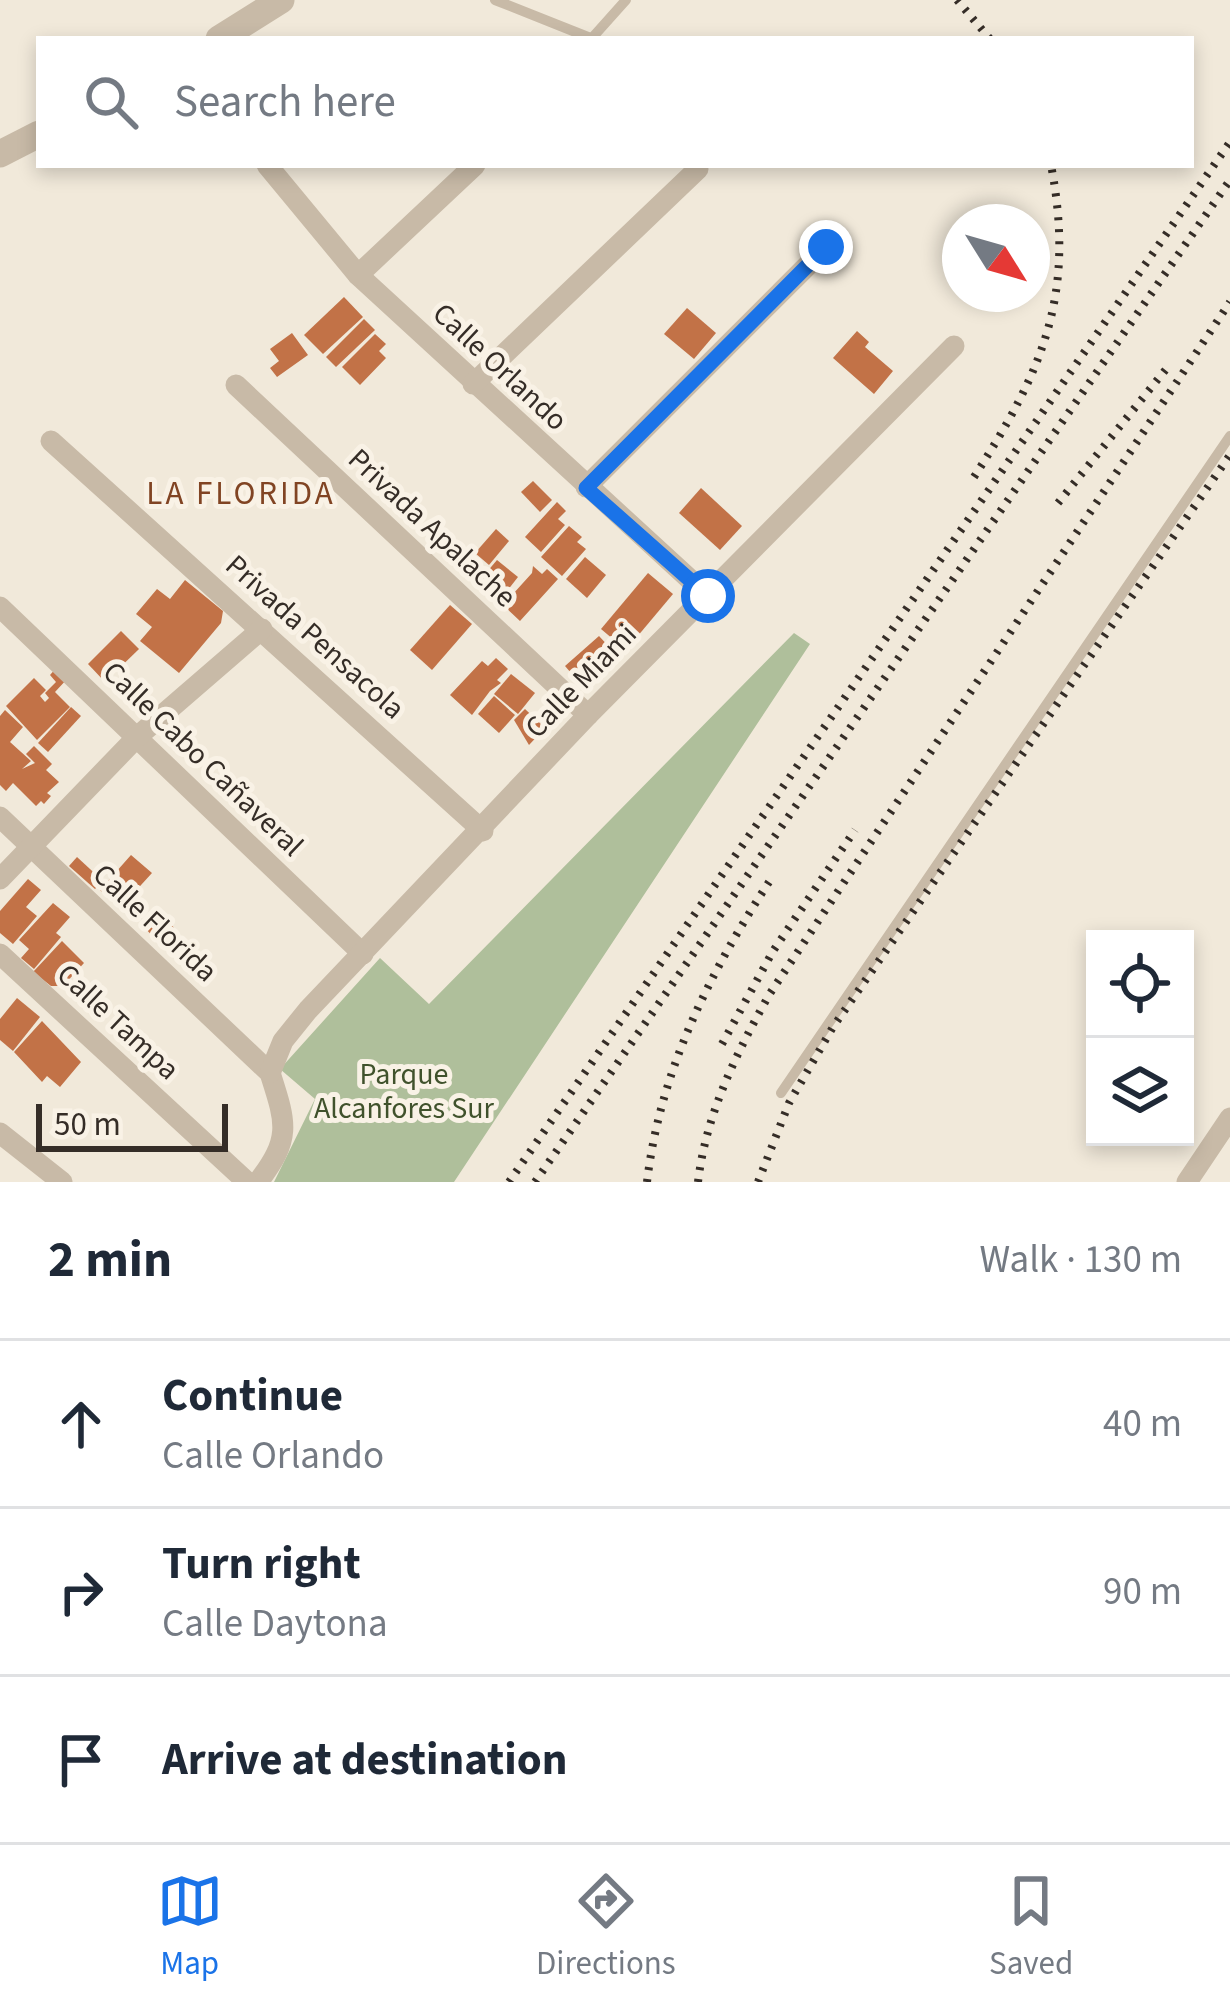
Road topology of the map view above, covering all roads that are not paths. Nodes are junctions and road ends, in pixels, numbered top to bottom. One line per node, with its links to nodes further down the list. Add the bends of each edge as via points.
1 (281, 0): 4 (street)
2 (495, 0): 5 (lane)
3 (626, 0): 6 (lane)
4 (223, 36)
5 (585, 36)
6 (595, 36)
7 (36, 136): 8 (street)
8 (0, 154)
9 (270, 168): 13 (street, Calle Orlando)
10 (472, 168): 13 (street)
11 (698, 169): 15 (street)
12 (826, 247): 19 (street)
13 (358, 275): 15 (street, Calle Orlando)
14 (954, 346): 20 (street, Calle Miami)
15 (472, 384): 19 (street, Calle Orlando)
16 (236, 385): 23 (street, Privada Apalache)
17 (1230, 436): 32 (lane)
18 (51, 441): 22 (street, Privada Pensacola)
19 (586, 488): 20 (street, Calle Orlando)
20 (708, 596): 23 (street, Calle Miami)
21 (0, 607): 24 (street, Calle Cabo Cañaveral)
22 (262, 629): 24 (street); 26 (street, Privada Pensacola)
23 (588, 715): 26 (street, Calle Miami)
24 (137, 737): 27 (street); 30 (street, Calle Cabo Cañaveral)
25 (0, 818): 27 (street, Calle Florida)
26 (482, 831): 30 (street, Calle Miami)
27 (31, 846): 28 (street); 31 (street, Calle Florida)
28 (0, 878)
29 (0, 954): 36 (street, Calle Tampa)
30 (363, 954): 31 (street, Calle Miami, via 284,1041)
31 (269, 1073): 37 (street, via 285,1120 277,1158)
32 (781, 1094)
33 (1230, 1118): 38 (street)
34 (0, 1132): 35 (street)
35 (62, 1182)
36 (248, 1182)
37 (258, 1182)
38 (1187, 1182)

